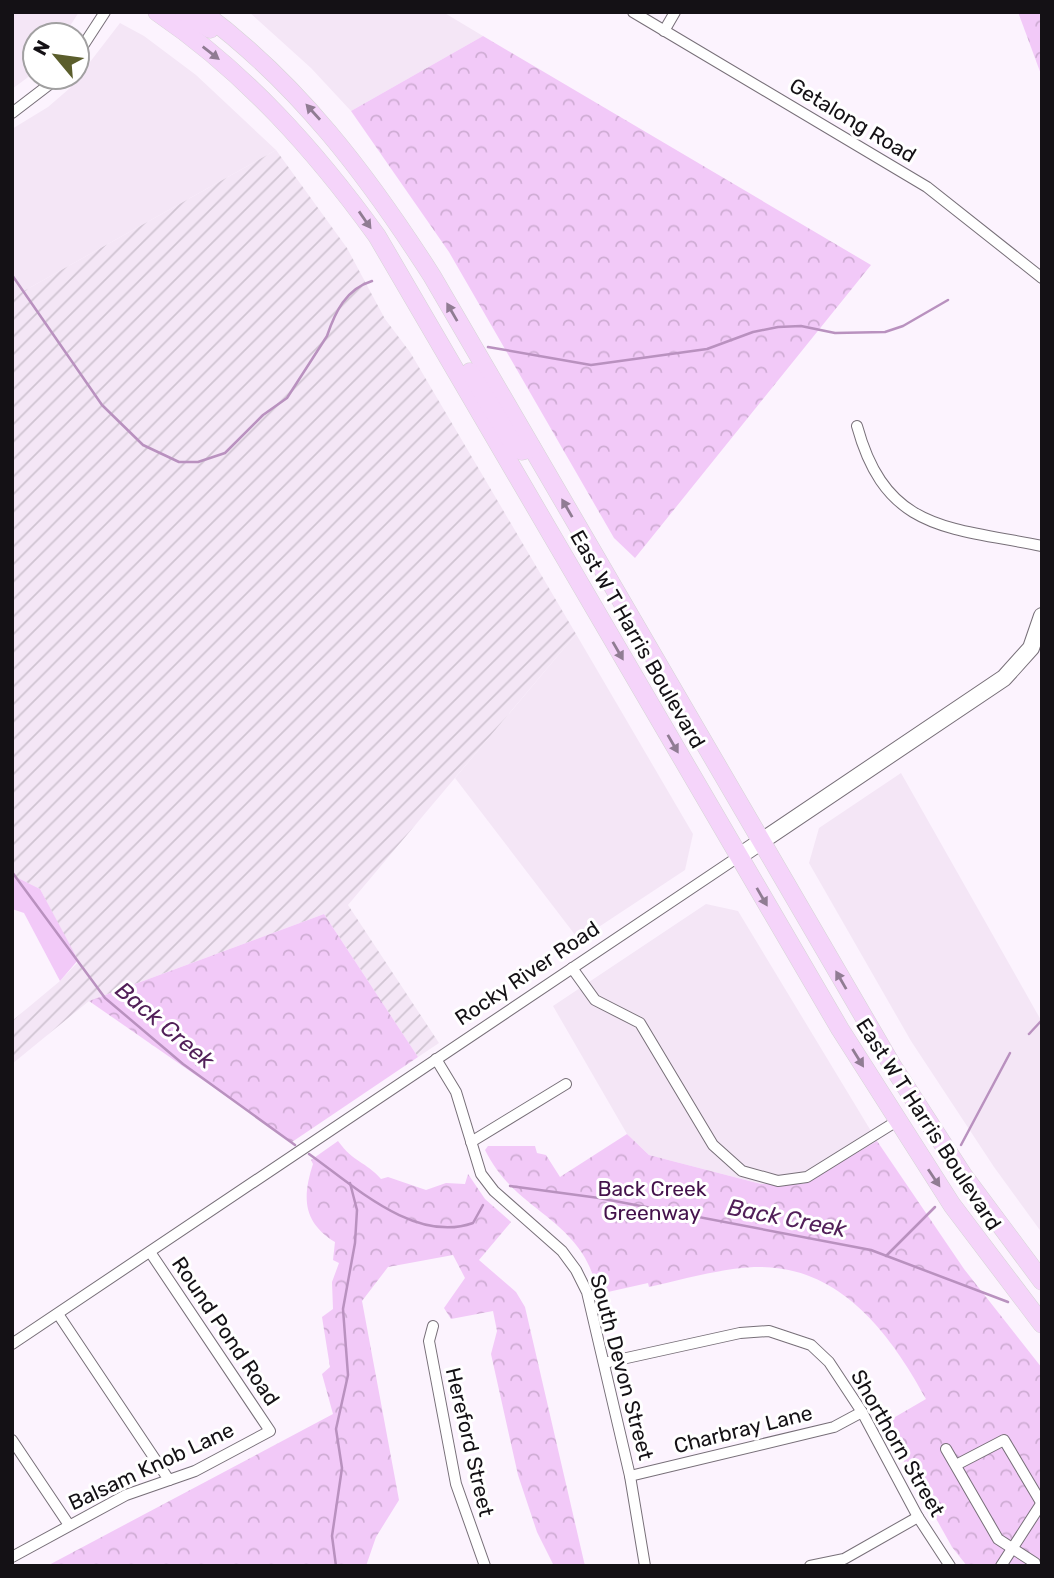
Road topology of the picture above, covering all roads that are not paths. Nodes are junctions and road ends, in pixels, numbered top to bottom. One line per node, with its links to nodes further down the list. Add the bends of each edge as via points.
1 (105, 12): 8 (street)
2 (156, 12): 12 (main road, East W T Harris Boulevard, one-way to 12, via 231,69 291,128 348,196)
3 (184, 12): 9 (main road)
4 (202, 12): 9 (main road, East W T Harris Boulevard)
5 (633, 12): 7 (street, Getalong Road)
6 (675, 12): 7 (street)
7 (664, 31): 13 (street, Getalong Road, via 927,187)
8 (91, 34)
9 (286, 85): 15 (main road, East W T Harris Boulevard, one-way to 9, via 387,206 333,135)
10 (41, 91): 11 (street)
11 (12, 113)
12 (401, 276): 15 (main road, via 420,294 512,442 522,450); 19 (main road, East W T Harris Boulevard, one-way to 19)
13 (1042, 278)
14 (857, 426): 16 (street, via 872,470 908,510 945,526)
15 (532, 448): 18 (main road, East W T Harris Boulevard, one-way to 15)
16 (1042, 546)
17 (1042, 616): 18 (street, Rocky River Road, via 1027,654 1004,678)
18 (761, 842): 19 (street, Rocky River Road); 26 (main road, East W T Harris Boulevard, one-way to 18, via 935,1133)
19 (738, 857): 20 (street, Rocky River Road); 23 (main road, East W T Harris Boulevard, one-way to 23)
20 (572, 968): 21 (street, Rocky River Road); 23 (street, via 595,1000 639,1023 713,1145 742,1171 778,1181 807,1177)
21 (436, 1059): 24 (street, South Devon Street, via 456,1092); 25 (street, Rocky River Road)
22 (566, 1084): 24 (street)
23 (897, 1121): 28 (main road, East W T Harris Boulevard, one-way to 28)
24 (471, 1142): 31 (street, South Devon Street, via 481,1174 494,1191 544,1234 576,1270 587,1292)
25 (150, 1252): 27 (street, Rocky River Road); 33 (street, Round Pond Road)
26 (1042, 1281)
27 (58, 1314): 30 (street, Rocky River Road); 38 (street)
28 (1042, 1324)
29 (433, 1326): 45 (street, Hereford Street, via 429,1341 456,1484)
30 (12, 1344)
31 (604, 1363): 32 (street, Shorthorn Street, via 740,1333 769,1331 811,1345 829,1362); 37 (street, South Devon Street)
32 (862, 1412): 37 (street, Charbray Lane, via 834,1427); 40 (street, Shorthorn Street)
33 (270, 1431): 38 (street, Balsam Knob Lane)
34 (12, 1440): 41 (street)
35 (946, 1449): 36 (street)
36 (956, 1465): 39 (street, via 1004,1440); 42 (street, via 998,1539)
37 (631, 1476): 46 (street, South Devon Street)
38 (169, 1480): 41 (street, Balsam Knob Lane, via 126,1495)
39 (1042, 1504): 42 (street)
40 (918, 1517): 47 (street, via 844,1559); 48 (street, Shorthorn Street)
41 (69, 1525): 43 (street, Balsam Knob Lane)
42 (1012, 1548): 44 (street); 49 (street)
43 (12, 1557)
44 (1035, 1563)
45 (485, 1566)
46 (645, 1566)
47 (810, 1566)
48 (950, 1566)
49 (1001, 1566)

